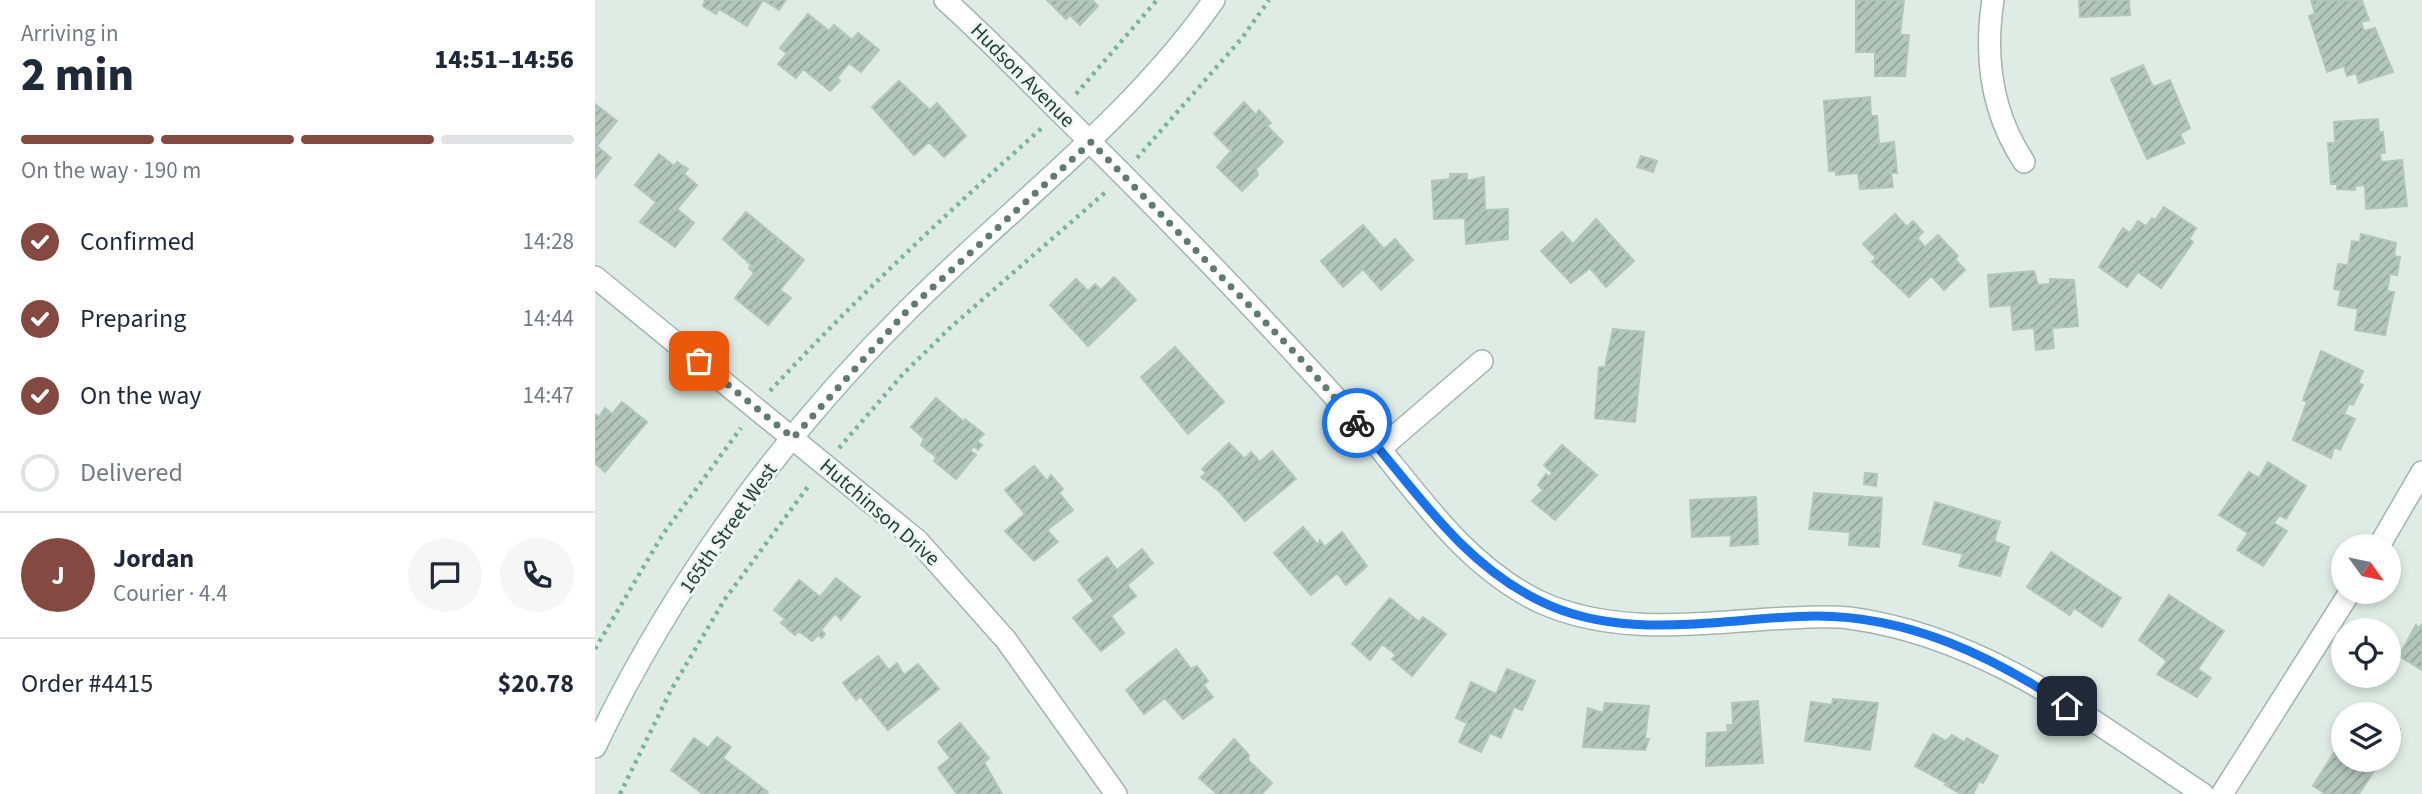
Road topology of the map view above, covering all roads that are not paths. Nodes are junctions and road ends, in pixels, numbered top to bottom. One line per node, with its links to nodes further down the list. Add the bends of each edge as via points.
1 (945, 0): 4 (street, Hudson Avenue)
2 (1214, 0): 4 (street, 165th Street West, via 1147,83)
3 (1993, 0): 5 (street, via 1990,74 2005,129)
4 (1091, 142): 8 (street, 165th Street West, via 906,312); 9 (street, Hudson Avenue, via 1298,356)
5 (2024, 162)
6 (595, 277): 8 (street, Hutchinson Drive)
7 (1482, 361): 9 (street)
8 (793, 438): 13 (street, 165th Street West, via 707,552); 14 (street, Hutchinson Drive, via 918,541 951,575 1006,640)
9 (1380, 449): 15 (street, Hudson Avenue, via 1461,546 1540,602 1593,618 1642,624 1816,616 1917,632 1973,651 2021,675)
10 (2422, 472): 11 (street)
11 (2386, 534)
12 (2342, 604): 16 (street)
13 (595, 747)
14 (1115, 794)
15 (2203, 794)
16 (2222, 794)

